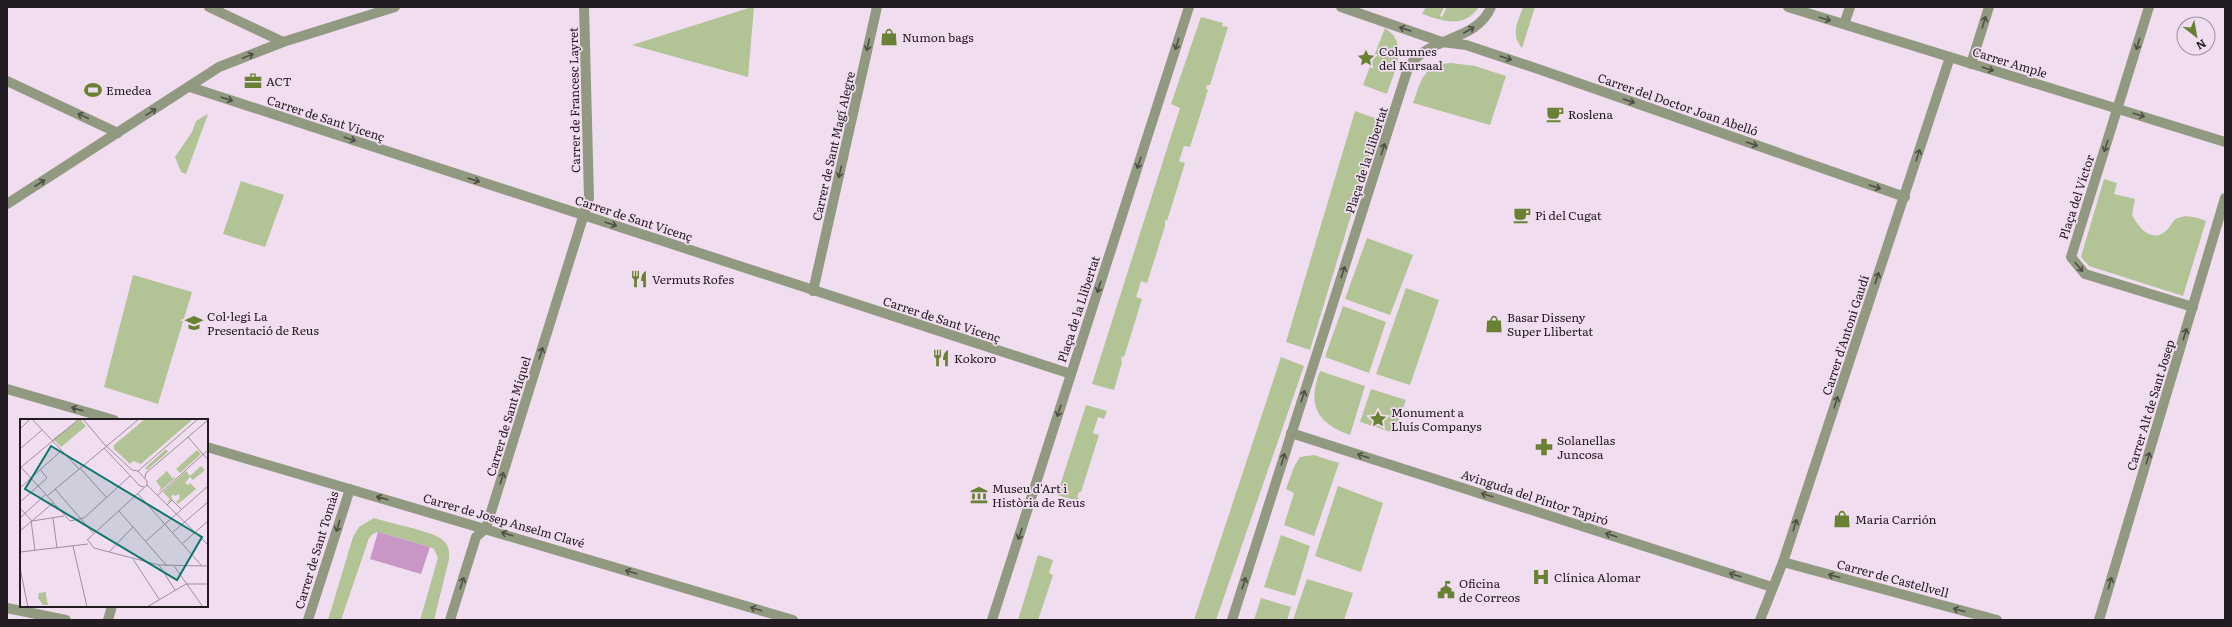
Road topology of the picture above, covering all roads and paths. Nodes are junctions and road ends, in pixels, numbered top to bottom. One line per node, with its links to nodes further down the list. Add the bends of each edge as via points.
1 (209, 7): 13 (street)
2 (395, 7): 13 (street)
3 (584, 7): 25 (street, Carrer de Francesc Layret, via 589,198)
4 (877, 7): 26 (street, Carrer de Sant Magí Alegre, one-way to 26)
5 (1189, 7): 28 (street, Plaça de la Llibertat, one-way to 28)
6 (1341, 7): 14 (street, one-way to 6)
7 (1491, 7): 14 (street, Plaça de la Llibertat, one-way to 7, via 1476,26 1485,18)
8 (1788, 7): 12 (street, Carrer Ample, one-way to 12)
9 (1850, 7): 12 (street)
10 (1989, 7): 16 (street, one-way to 10)
11 (2149, 7): 19 (street, one-way to 19)
12 (1844, 24): 15 (street, Carrer Ample)
13 (283, 42): 18 (street, one-way to 13, via 219,67)
14 (1442, 42): 22 (street, Carrer del Doctor Joan Abelló, one-way to 22, via 1466,45 1541,70); 31 (street, Plaça de la Llibertat, one-way to 14, via 1408,68 1423,53)
15 (1950, 57): 16 (street, Carrer Ample); 22 (street, Carrer d'Antoni Gaudí, one-way to 15)
16 (1971, 64): 19 (street, Carrer Ample, one-way to 19)
17 (7, 81): 20 (street, one-way to 17)
18 (190, 87): 20 (street, one-way to 18); 25 (street, Carrer de Sant Vicenç, one-way to 25)
19 (2118, 109): 21 (street, Carrer Ample, one-way to 21); 27 (street, Plaça del Víctor, one-way to 27, via 2071,257 2085,274)
20 (118, 132): 24 (street, one-way to 20)
21 (2225, 142)
22 (1905, 197): 35 (street, Carrer d'Antoni Gaudí, one-way to 22)
23 (2225, 198): 27 (street, Carrer Alt de Sant Josep)
24 (7, 204)
25 (584, 216): 26 (street, Carrer de Sant Vicenç, one-way to 26); 34 (street, Carrer de Sant Miquel, one-way to 25)
26 (813, 291): 28 (street, Carrer de Sant Vicenç)
27 (2193, 307): 48 (street, Carrer Alt de Sant Josep, one-way to 27)
28 (1071, 374): 44 (street, Plaça de la Llibertat, one-way to 44)
29 (7, 389): 30 (street, one-way to 29)
30 (111, 419)
31 (1291, 433): 36 (street, Avinguda del Pintor Tapiró, one-way to 31); 45 (street, Plaça de la Llibertat, one-way to 31)
32 (208, 447): 33 (street, Carrer de Josep Anselm Clavé)
33 (350, 489): 34 (street, Carrer de Josep Anselm Clavé, one-way to 33); 41 (street, Carrer de Sant Tomàs, one-way to 41)
34 (486, 528): 42 (street, Carrer de Sant Miquel, one-way to 34, via 476,536); 43 (street, Carrer de Josep Anselm Clavé, one-way to 34)
35 (1783, 562): 36 (street, Carrer d'Antoni Gaudí); 47 (street, Carrer de Castellvell, one-way to 35)
36 (1772, 587): 46 (street, Carrer d'Antoni Gaudí)
37 (112, 607): 40 (street)
38 (7, 608): 39 (street)
39 (66, 620)
40 (108, 620)
41 (308, 620)
42 (450, 620)
43 (793, 620)
44 (992, 620)
45 (1232, 620)
46 (1760, 620)
47 (1997, 620)
48 (2099, 620)

